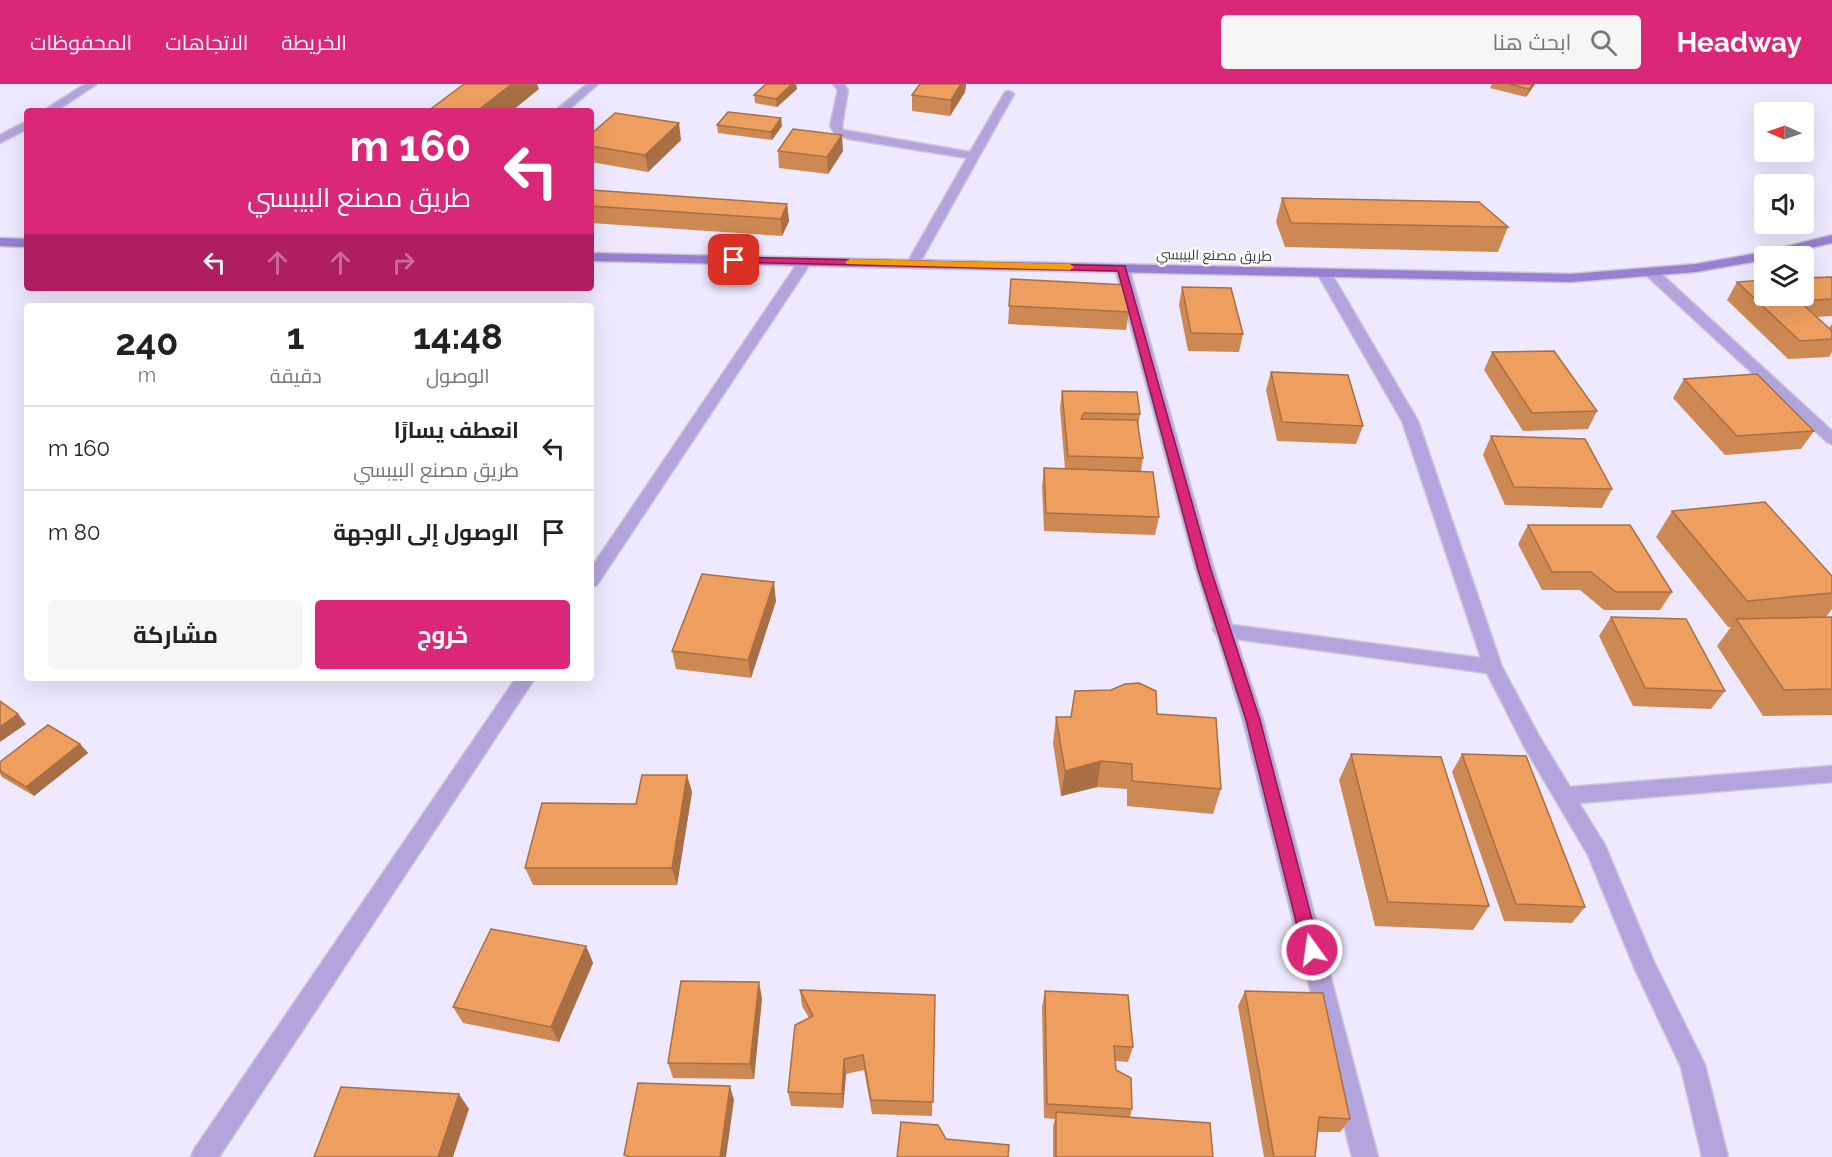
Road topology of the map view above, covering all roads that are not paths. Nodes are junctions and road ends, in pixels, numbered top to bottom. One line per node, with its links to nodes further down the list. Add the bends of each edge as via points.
1 (92, 84): 5 (street)
2 (593, 84): 6 (street)
3 (838, 84): 9 (street, via 843,90 838,132)
4 (1009, 94): 9 (street)
5 (53, 108)
6 (564, 108)
7 (24, 126): 8 (street)
8 (0, 140)
9 (973, 156): 15 (street)
10 (1832, 238): 18 (main road, طريق مصنع البيبسي, via 1764,256)
11 (0, 242): 12 (main road)
12 (24, 243)
13 (594, 257): 14 (main road, طريق مصنع البيبسي)
14 (806, 261): 15 (main road, طريق مصنع البيبسي); 20 (street)
15 (913, 263): 16 (main road, طريق مصنع البيبسي)
16 (1122, 268): 17 (main road, طريق مصنع البيبسي); 21 (street)
17 (1324, 273): 18 (main road, طريق مصنع البيبسي, via 1561,278); 22 (street, via 1410,421)
18 (1652, 273): 19 (street)
19 (1832, 439)
20 (594, 577)
21 (1222, 630): 22 (street); 27 (street, via 1253,720)
22 (1493, 667): 25 (street)
23 (524, 681): 26 (street)
24 (1832, 774): 25 (street)
25 (1564, 796): 28 (street, via 1597,851 1645,967 1693,1065)
26 (204, 1157)
27 (1365, 1157)
28 (1715, 1157)

